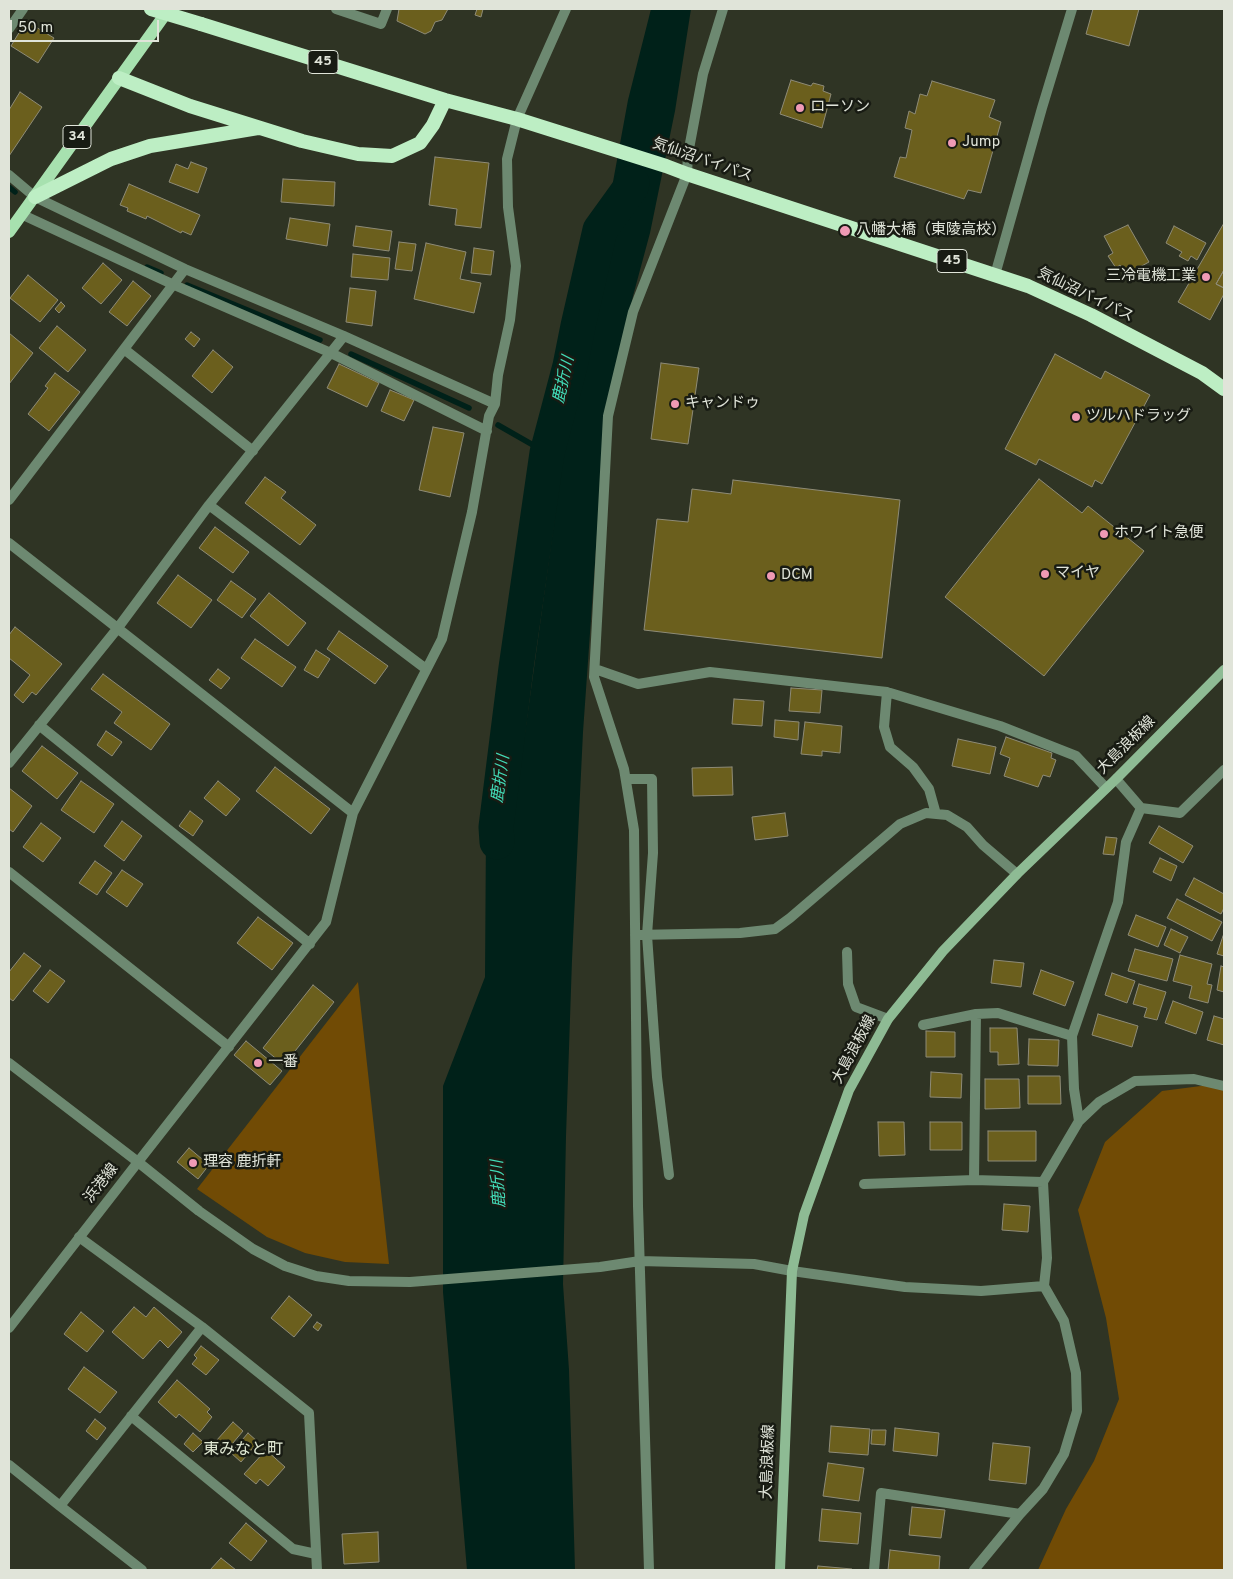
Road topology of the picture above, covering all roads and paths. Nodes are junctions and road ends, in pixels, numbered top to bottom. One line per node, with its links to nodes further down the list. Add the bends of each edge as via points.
1 (23, 9): 9 (street)
2 (151, 9): 11 (highway, 気仙沼バイパス / 45, bridge)
3 (169, 9): 10 (main road, 34)
4 (336, 9): 5 (street, via 381,24)
5 (387, 9)
6 (566, 9): 12 (street)
7 (723, 9): 14 (street, via 702,74 688,154)
8 (1072, 9): 20 (street)
9 (9, 29)
10 (119, 78): 13 (highway, via 190,106); 16 (main road, 34)
11 (446, 100): 12 (highway, 気仙沼バイパス / 45); 13 (highway, via 420,143 392,156 358,154)
12 (517, 119): 14 (highway, 気仙沼バイパス / 45); 26 (street, via 507,159 508,207 516,266)
13 (261, 127): 16 (highway, via 150,146 111,159)
14 (688, 174): 20 (highway, 気仙沼バイパス / 45); 34 (street, via 633,312 608,416)
15 (9, 175): 16 (street)
16 (35, 197): 17 (main road, 34); 19 (street)
17 (23, 214): 18 (main road, 34); 21 (street)
18 (9, 232)
19 (185, 269): 21 (street); 22 (street)
20 (995, 275): 25 (highway, 気仙沼バイパス / 45, via 1028,286 1091,315 1202,373)
21 (172, 284): 23 (street); 24 (street)
22 (344, 336): 24 (street); 26 (street)
23 (124, 349): 28 (street); 29 (street)
24 (331, 353): 27 (street); 28 (street)
25 (1224, 389)
26 (495, 404): 27 (street, via 489,416)
27 (488, 431): 33 (street, via 442,638)
28 (253, 451): 30 (street)
29 (9, 500)
30 (209, 505): 32 (street); 33 (street)
31 (9, 543): 32 (street)
32 (117, 629): 37 (street); 44 (street)
33 (426, 669): 44 (street)
34 (595, 669): 36 (street, via 638,684 710,672); 40 (street, via 594,677)
35 (1224, 670): 41 (main road, 大島浪板線)
36 (887, 692): 42 (street, via 1000,726 1076,756); 45 (street, via 884,727 890,747 913,767 929,789)
37 (39, 725): 38 (street); 50 (street)
38 (9, 763)
39 (1224, 770): 43 (street, via 1180,813)
40 (626, 779): 48 (street, via 652,779 653,853); 49 (street, via 634,830)
41 (1116, 779): 42 (main road, 大島浪板線); 43 (street)
42 (1106, 788): 47 (main road, 大島浪板線)
43 (1140, 808): 55 (street, via 1126,842 1118,902)
44 (353, 813): 50 (street, via 326,922)
45 (936, 814): 47 (street, via 947,815 967,827); 48 (street, via 926,813 900,824 775,929)
46 (9, 872): 56 (street)
47 (1018, 874): 53 (main road, 大島浪板線, via 943,951)
48 (648, 934): 49 (street); 61 (street, via 657,1077)
49 (635, 935): 66 (street)
50 (310, 944): 56 (street)
51 (847, 952): 53 (street, via 848,984 856,1007)
52 (976, 1014): 54 (street); 55 (street, via 998,1013); 62 (street)
53 (888, 1019): 67 (main road, 大島浪板線, via 849,1090 804,1215)
54 (923, 1025)
55 (1072, 1036): 59 (street)
56 (229, 1047): 60 (street)
57 (9, 1063): 60 (street, 浜港線)
58 (1224, 1086): 59 (street, via 1194,1079 1135,1081 1099,1102)
59 (1079, 1120): 63 (street)
60 (138, 1162): 65 (street, 浜港線); 66 (street, via 253,1249 285,1266 316,1276 349,1281 410,1282)
61 (669, 1175)
62 (974, 1180): 63 (street); 64 (street)
63 (1043, 1182): 68 (street, via 1047,1258)
64 (864, 1184)
65 (79, 1237): 69 (street); 70 (street, 浜港線)
66 (640, 1261): 67 (street, via 754,1264); 78 (street)
67 (792, 1271): 68 (street, via 905,1287 981,1292); 79 (main road, 大島浪板線)
68 (1044, 1286): 74 (street, via 1064,1321 1076,1373 1077,1411 1064,1454 1044,1489)
69 (202, 1327): 71 (street); 75 (street, via 309,1413)
70 (9, 1328)
71 (131, 1416): 73 (street); 75 (street, via 294,1550)
72 (9, 1465): 73 (street)
73 (60, 1506): 76 (street)
74 (1020, 1514): 80 (street, via 881,1493); 81 (street)
75 (316, 1554): 77 (street)
76 (142, 1570)
77 (317, 1570)
78 (650, 1570)
79 (780, 1570)
80 (874, 1570)
81 (974, 1570)

